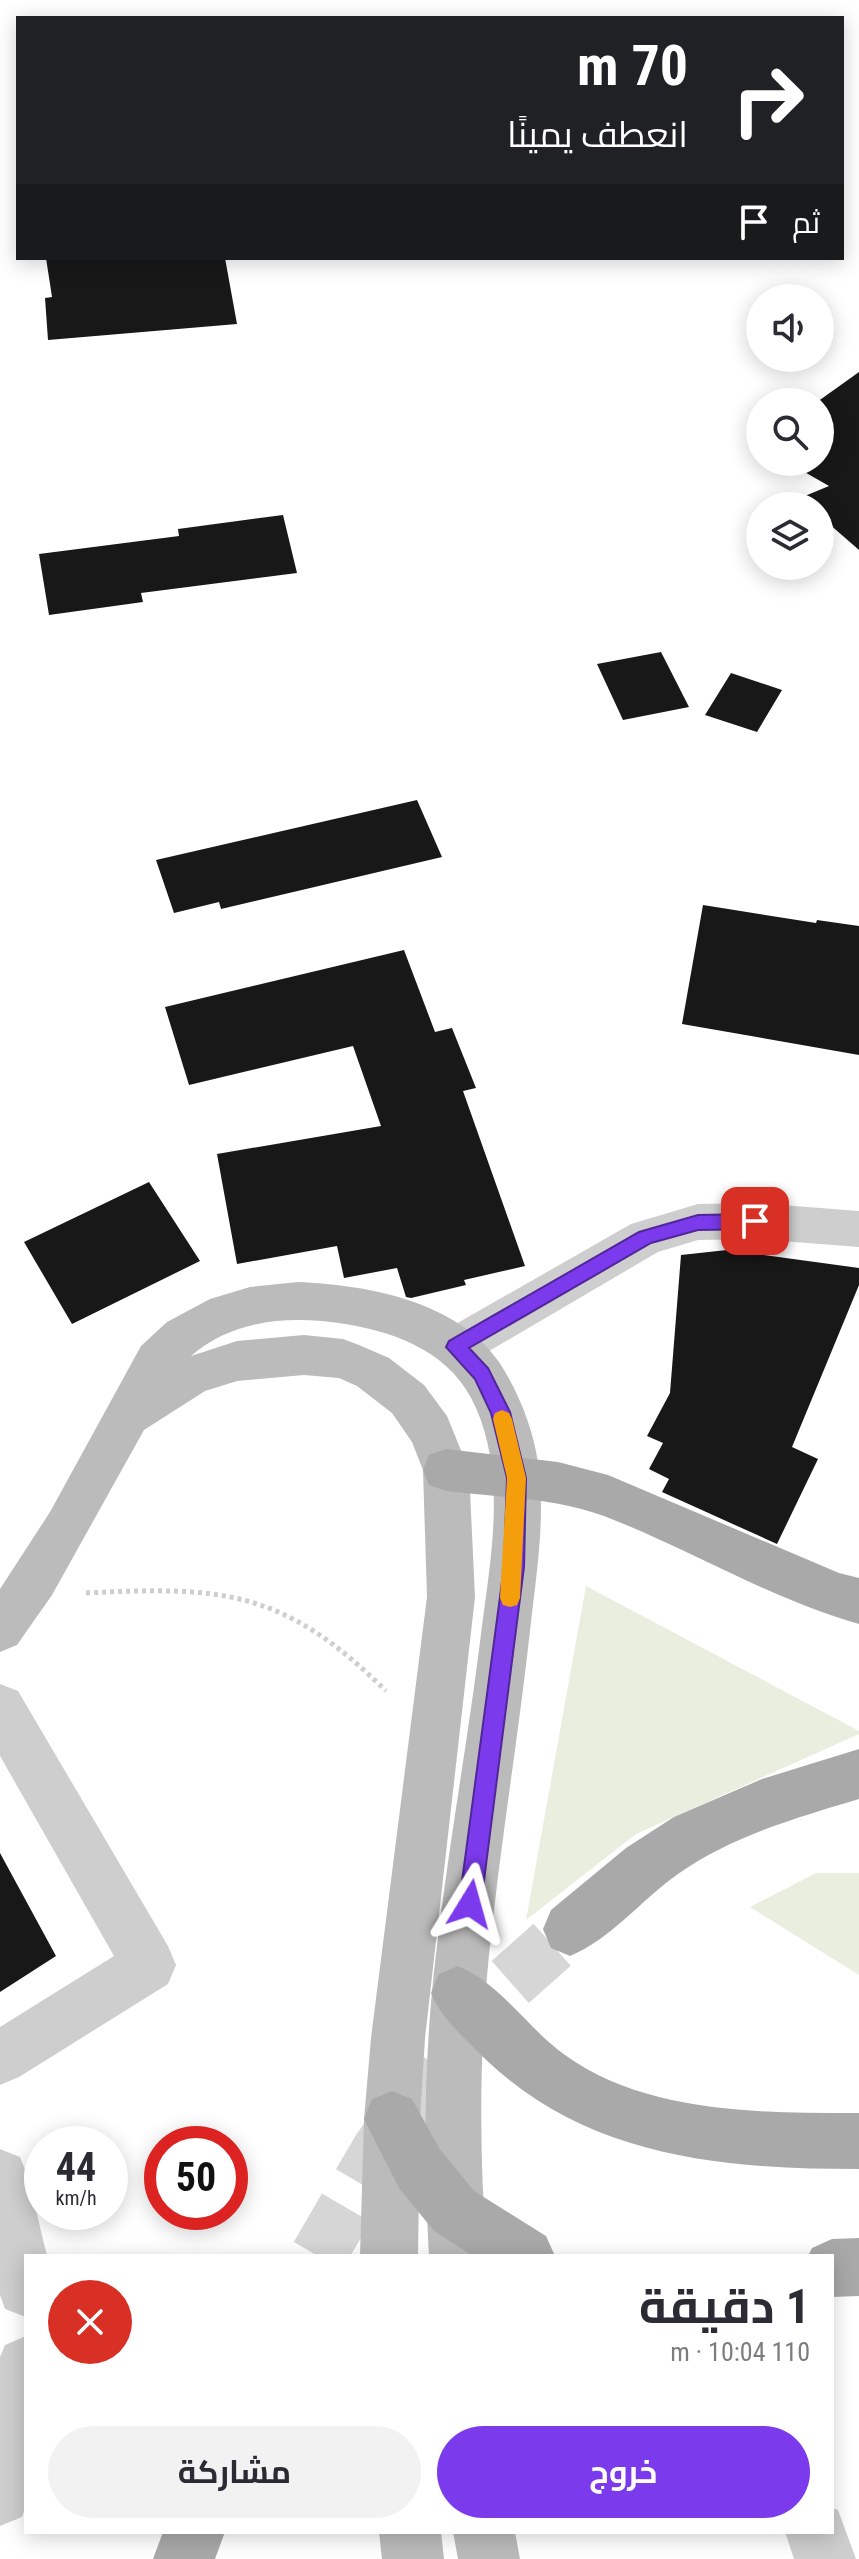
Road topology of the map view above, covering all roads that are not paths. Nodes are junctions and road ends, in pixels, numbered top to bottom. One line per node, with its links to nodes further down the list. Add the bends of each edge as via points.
1 (859, 1229): 2 (street, via 698,1222 646,1237)
2 (456, 1347): 3 (main road, via 415,1320 345,1304 290,1299 240,1307 168,1347 151,1365); 5 (main road, via 482,1373 500,1412)
3 (128, 1415): 4 (main road, via 191,1376 237,1361 304,1355 343,1359 373,1372 408,1399 431,1431); 7 (main road)
4 (446, 1470): 5 (main road); 13 (main road, via 451,1597)
5 (517, 1478): 6 (main road, via 608,1496); 11 (main road, via 514,1567)
6 (859, 1601)
7 (13, 1613)
8 (0, 1708): 12 (street, via 149,1965)
9 (859, 1774): 10 (main road, via 764,1806 671,1848)
10 (570, 1929)
11 (458, 1993): 14 (main road, via 548,2077 647,2121 728,2137); 16 (main road, via 450,2098)
12 (0, 2058)
13 (392, 2119): 16 (main road); 17 (main road)
14 (859, 2141)
15 (0, 2177): 21 (street)
16 (456, 2233): 18 (main road)
17 (389, 2254)
18 (520, 2254)
19 (859, 2267): 20 (main road)
20 (834, 2268)
21 (24, 2279)
22 (24, 2376): 23 (street)
23 (0, 2495)
24 (193, 2534): 28 (main road)
25 (410, 2534): 29 (main road)
26 (484, 2534): 30 (main road)
27 (817, 2534): 31 (street)
28 (184, 2559)
29 (413, 2559)
30 (489, 2559)
31 (825, 2559)

